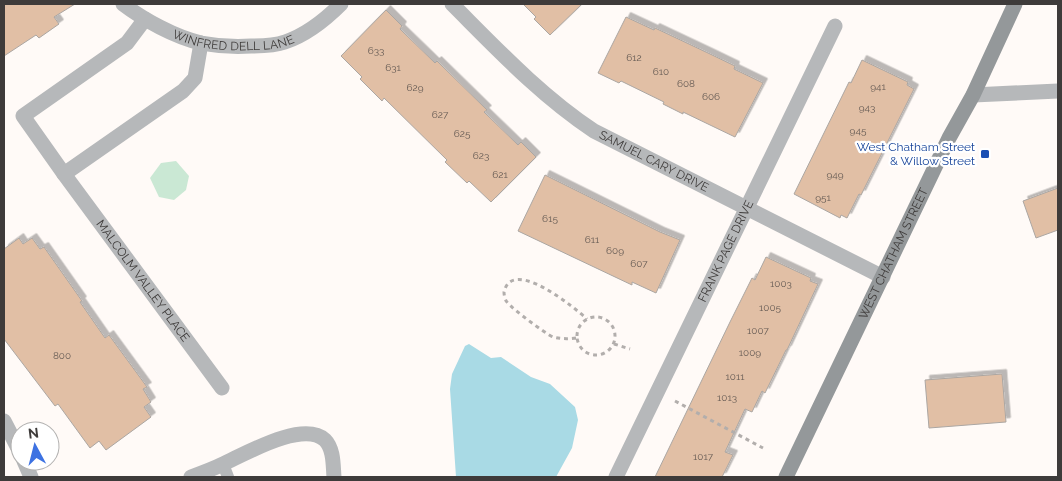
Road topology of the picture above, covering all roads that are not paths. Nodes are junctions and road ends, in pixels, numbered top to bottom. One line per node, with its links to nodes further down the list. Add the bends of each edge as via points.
1 (123, 4): 5 (street, WINFRED DELL LANE)
2 (341, 4): 7 (street, WINFRED DELL LANE, via 313,27 285,42 264,46)
3 (452, 4): 11 (street, SAMUEL CARY DRIVE, via 560,108 631,151)
4 (1015, 4): 9 (main road, WEST CHATHAM STREET)
5 (145, 19): 7 (street, WINFRED DELL LANE); 10 (street, MALCOLM VALLEY PLACE, via 127,43 23,116)
6 (835, 26): 11 (street, FRANK PAGE DRIVE)
7 (201, 43): 10 (street, via 196,78 183,91)
8 (1058, 90): 9 (street)
9 (972, 95): 12 (main road, WEST CHATHAM STREET)
10 (64, 174): 13 (street, MALCOLM VALLEY PLACE)
11 (746, 207): 12 (street, SAMUEL CARY DRIVE); 19 (street, FRANK PAGE DRIVE)
12 (883, 277): 20 (main road, WEST CHATHAM STREET)
13 (222, 388)
14 (4, 421): 15 (street)
15 (10, 433)
16 (225, 471): 17 (street); 18 (street, via 273,441 312,435 326,441 330,447)
17 (191, 477)
18 (334, 477)
19 (616, 477)
20 (786, 477)

